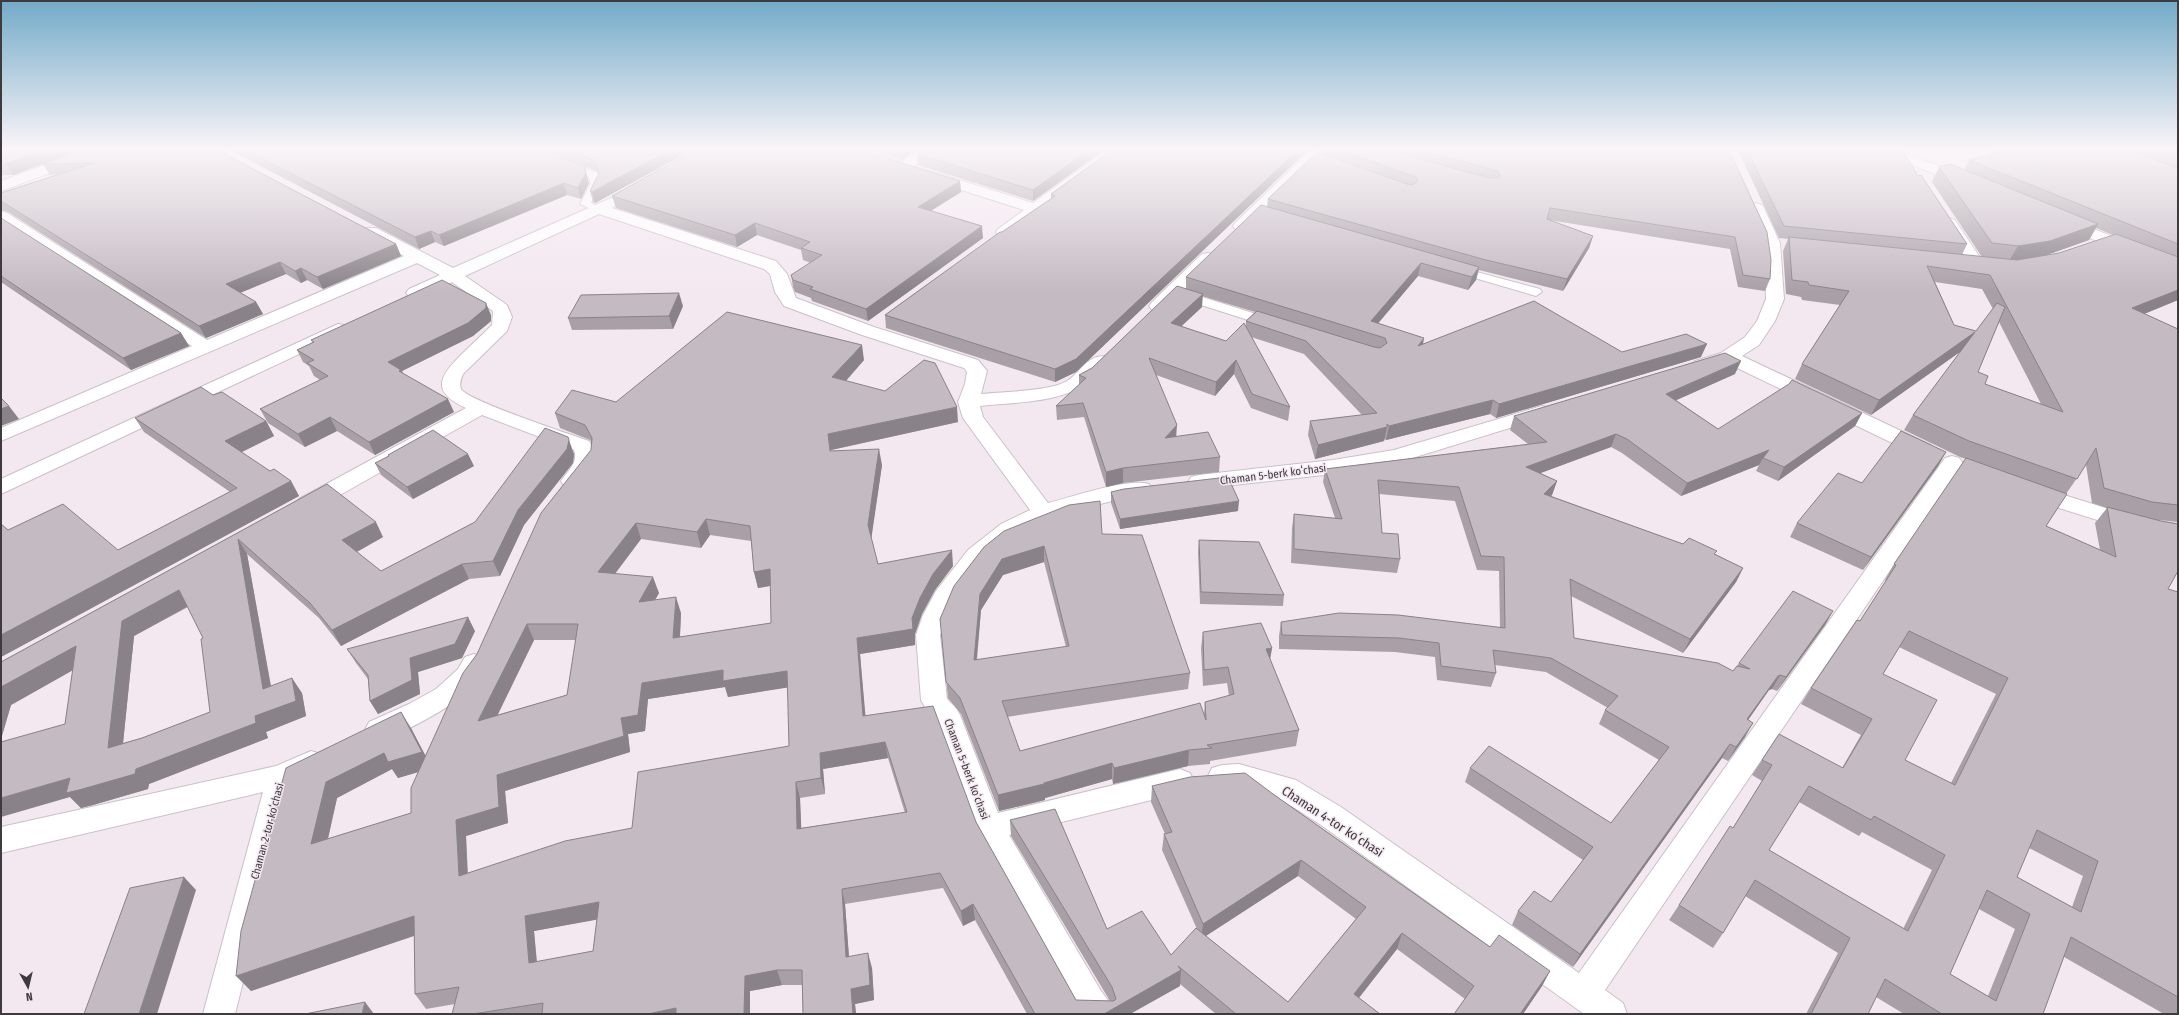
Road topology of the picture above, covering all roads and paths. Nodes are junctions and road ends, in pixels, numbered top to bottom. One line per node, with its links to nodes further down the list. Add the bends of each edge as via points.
1 (588, 197): 8 (lane, via 585,204)
2 (620, 197): 8 (street)
3 (999, 197): 9 (street)
4 (1051, 197): 9 (street)
5 (1280, 197): 21 (street, via 1265,214 1223,244)
6 (1752, 197): 29 (street, via 1780,244 1775,272 1776,299 1766,321 1752,341)
7 (1939, 208): 17 (street, via 1984,266)
8 (599, 209): 20 (street); 31 (street, via 770,265 781,275 782,291 790,302 875,326 971,364 977,371 977,380)
9 (1035, 209): 14 (street)
10 (1, 216): 27 (street)
11 (2050, 216): 13 (street)
12 (355, 223): 16 (street)
13 (2108, 240): 15 (street); 19 (street)
14 (990, 242)
15 (2086, 247)
16 (418, 256): 20 (street); 27 (street)
17 (1953, 263)
18 (1446, 266): 22 (lane)
19 (2178, 269)
20 (453, 275): 23 (street); 33 (street, via 501,309 504,317 501,327 454,372 451,378 452,390 459,398)
21 (1173, 292): 24 (street); 26 (lane)
22 (1536, 292)
23 (396, 302)
24 (1145, 319)
25 (353, 322): 36 (street)
26 (1286, 328)
27 (206, 347): 34 (street)
28 (1112, 351): 31 (street, via 1074,385 1059,391)
29 (1728, 357): 30 (street); 47 (street, via 1960,466)
30 (1684, 370)
31 (968, 402): 38 (street, via 973,418)
32 (1559, 407): 38 (street, Chaman 5-berk koʻchasi, via 1396,456 1333,467 1123,491)
33 (481, 408): 37 (street, via 582,446 586,454 584,465); 39 (street)
34 (1, 435)
35 (2019, 487): 40 (street, via 2139,526)
36 (1, 488)
37 (560, 496)
38 (1043, 512): 45 (street, Chaman 5-berk koʻchasi, via 1009,529 976,556 944,597 928,635 934,700 939,709 947,715)
39 (286, 515)
40 (2178, 532)
41 (484, 641): 42 (street, via 471,670 457,687)
42 (358, 739)
43 (330, 753): 44 (street, Chaman 2-tor koʻchasi)
44 (281, 776): 46 (street); 48 (street, Chaman 2-tor koʻchasi)
45 (989, 828): 47 (street, Chaman 4-tor koʻchasi, via 1188,779 1239,775 1286,788 1331,816); 49 (street, Chaman 5-berk koʻchasi)
46 (1, 840)
47 (1583, 995): 50 (street, Chaman 4-tor koʻchasi)
48 (219, 1014)
49 (1098, 1014)
50 (1610, 1014)

